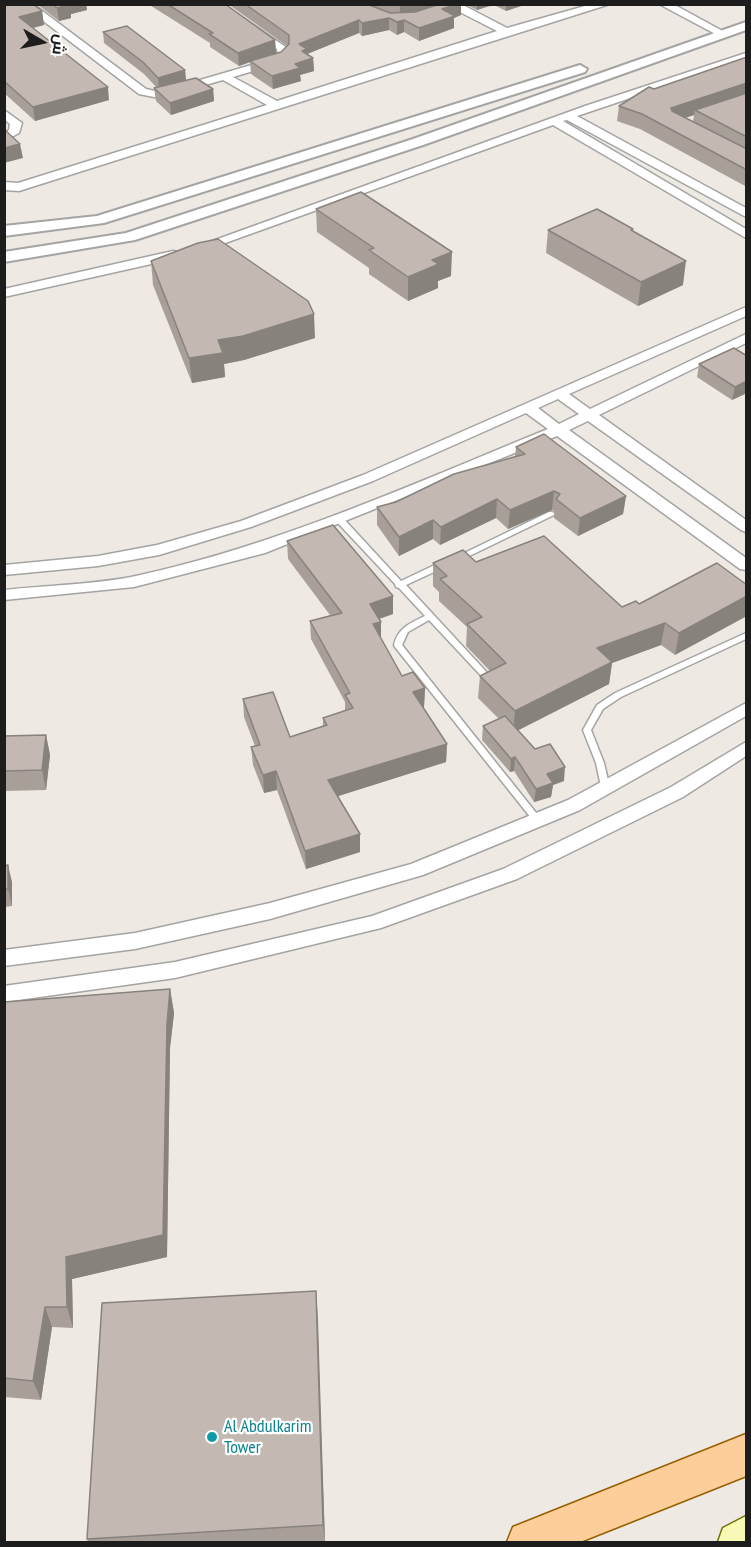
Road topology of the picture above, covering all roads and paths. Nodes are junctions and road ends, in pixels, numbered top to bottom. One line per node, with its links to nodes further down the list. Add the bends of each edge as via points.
1 (26, 4): 13 (street, via 143,92 159,95)
2 (215, 4): 13 (street, via 282,48 283,56)
3 (604, 4): 10 (street)
4 (664, 4): 9 (street)
5 (460, 5): 6 (street); 10 (street)
6 (445, 10)
7 (747, 13): 9 (street)
8 (747, 26): 11 (street)
9 (709, 27): 11 (street); 21 (street, via 99,220)
10 (506, 32): 14 (street)
11 (723, 34): 23 (street, via 418,142 129,237)
12 (747, 56): 16 (street)
13 (224, 76): 14 (street)
14 (279, 107): 19 (street, via 19,187)
15 (4, 113): 18 (street, via 16,123 15,131)
16 (569, 116): 17 (street); 20 (street)
17 (554, 121): 22 (street); 24 (street, via 210,245 135,266)
18 (4, 138)
19 (4, 186)
20 (747, 213)
21 (4, 231)
22 (747, 234)
23 (4, 257)
24 (4, 293)
25 (747, 311): 27 (street)
26 (747, 339): 29 (street)
27 (561, 395): 28 (street); 29 (street)
28 (528, 408): 30 (street); 37 (street, via 368,478 246,524 159,550 98,561)
29 (588, 415): 30 (street); 31 (street)
30 (558, 430): 32 (street); 34 (street)
31 (700, 494): 32 (street); 35 (street)
32 (665, 507): 36 (street)
33 (552, 514): 38 (lane)
34 (339, 519): 38 (lane); 39 (street, via 259,549 134,582)
35 (747, 527)
36 (747, 565)
37 (4, 570)
38 (399, 585): 40 (lane)
39 (4, 595)
40 (429, 618): 42 (lane); 46 (lane, via 406,629 398,645)
41 (747, 636): 45 (lane, via 618,694 600,707 587,730)
42 (488, 678)
43 (747, 709): 45 (street)
44 (747, 748): 48 (street, via 676,792 510,874 374,923 175,970)
45 (605, 789): 46 (street)
46 (538, 821): 47 (street, via 416,870 270,911 135,941)
47 (4, 958)
48 (4, 994)
49 (747, 1455): 51 (main road)
50 (747, 1535): 52 (main road)
51 (528, 1542)
52 (737, 1542)

